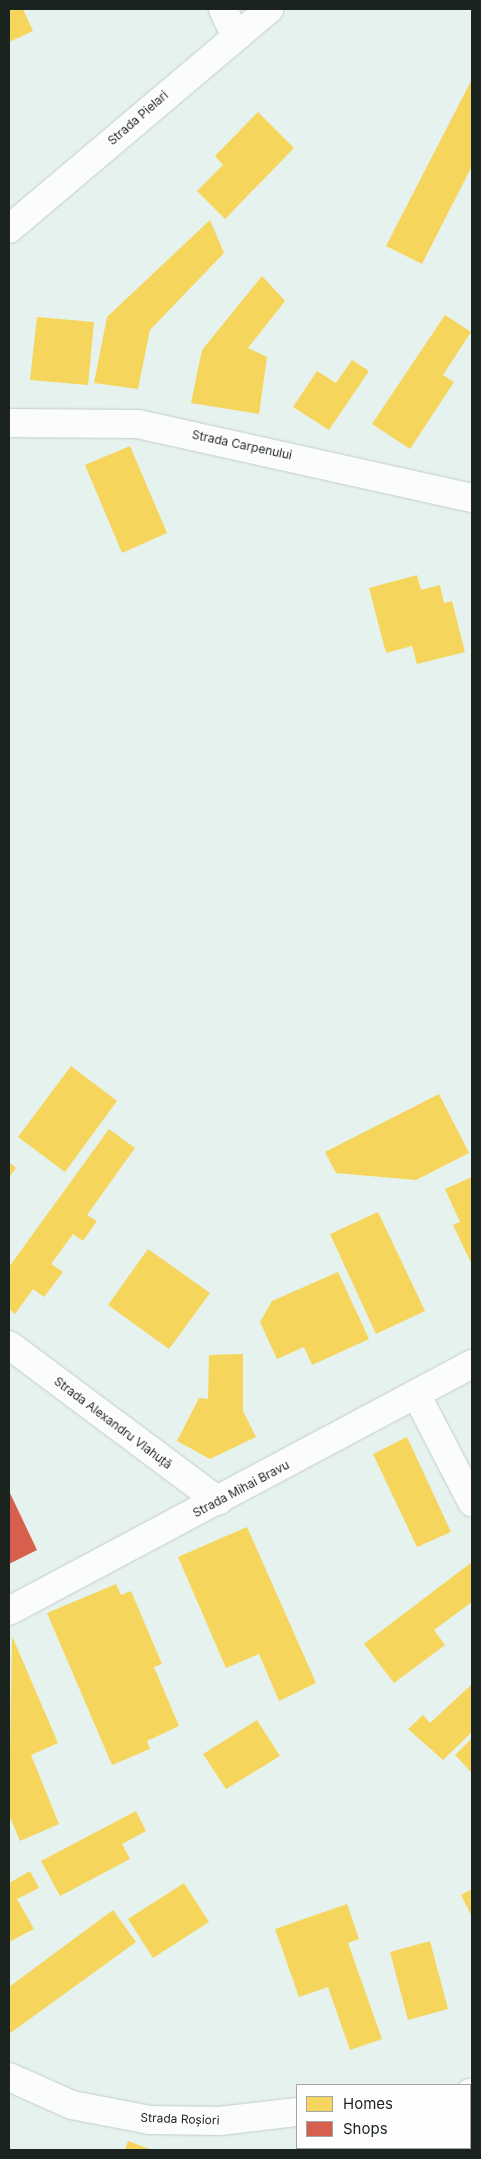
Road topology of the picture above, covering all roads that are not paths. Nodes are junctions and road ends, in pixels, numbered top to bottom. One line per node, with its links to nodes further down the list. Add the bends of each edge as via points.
1 (223, 9): 3 (street)
2 (269, 9): 3 (street, Strada Pielari)
3 (234, 35): 4 (street, Strada Pielari)
4 (9, 229)
5 (9, 423): 6 (street, Strada Carpenului, via 138,424)
6 (472, 498)
7 (9, 1345): 10 (street, Strada Alexandru Vlahuță)
8 (472, 1364): 9 (street, Strada Mihai Bravu)
9 (416, 1394): 10 (street, Strada Mihai Bravu); 11 (street)
10 (218, 1501): 12 (street, Strada Mihai Bravu)
11 (472, 1502)
12 (9, 1611)
13 (9, 2077): 14 (street, Strada Roșiori, via 72,2105 150,2120 220,2121)
14 (296, 2112)

